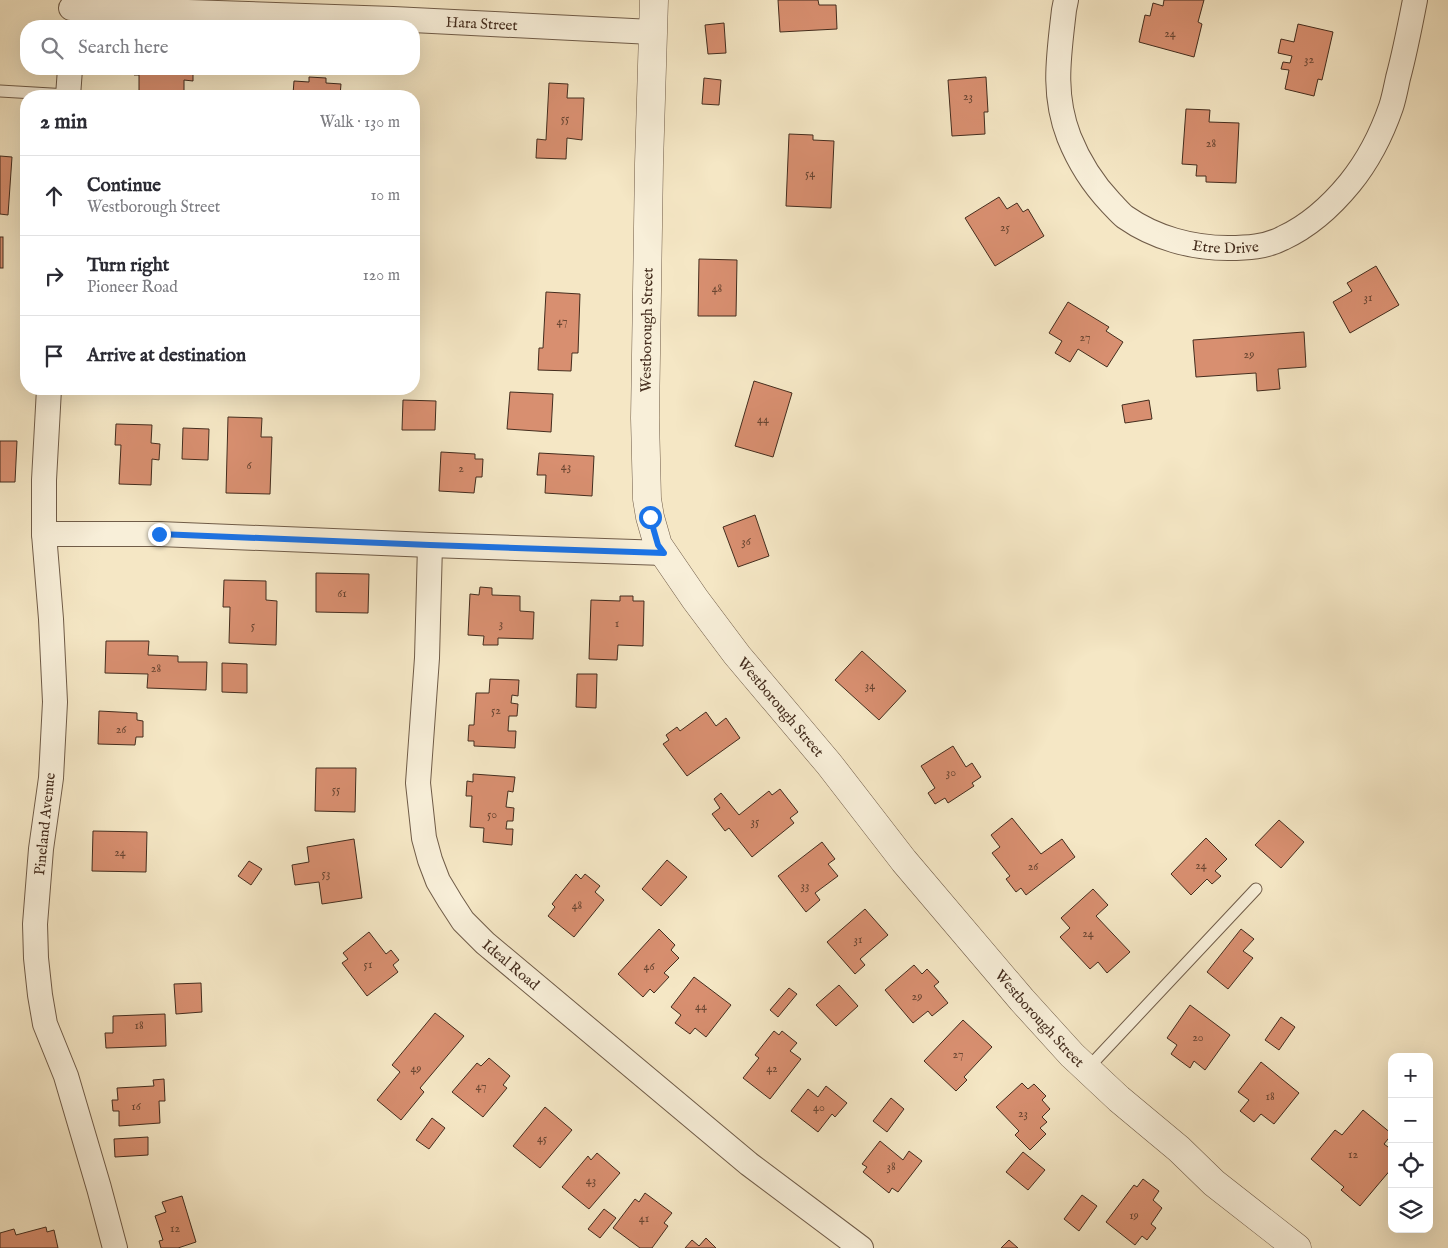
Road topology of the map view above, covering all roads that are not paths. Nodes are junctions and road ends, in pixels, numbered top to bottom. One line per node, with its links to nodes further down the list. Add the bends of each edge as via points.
1 (654, 0): 5 (street, Westborough Street)
2 (1066, 0): 3 (street, Etre Drive, via 1057,77 1061,110 1086,170 1102,194 1124,216 1166,238 1208,248 1258,246 1282,239 1327,208 1350,183 1370,153 1391,107)
3 (1415, 0)
4 (71, 11): 5 (street, Hara Street, via 384,18)
5 (652, 32): 13 (street, Westborough Street, via 646,353 647,499 658,545)
6 (70, 75): 7 (street)
7 (68, 90)
8 (0, 91): 9 (lane)
9 (20, 92)
10 (49, 395): 11 (street, Pineland Avenue)
11 (44, 534): 12 (street, via 159,534); 16 (street, Pineland Avenue, via 55,702 51,778 35,924 37,968 45,1024 66,1076)
12 (430, 545): 13 (street); 17 (street, Ideal Road, via 427,658 418,783 424,838 438,881 450,901 463,921 485,943 749,1164)
13 (664, 553): 15 (street, Westborough Street, via 737,655 829,764 904,861 1022,1000)
14 (1256, 889): 15 (lane)
15 (1087, 1069): 18 (street, Westborough Street, via 1214,1183)
16 (115, 1248)
17 (861, 1248)
18 (1297, 1248)

